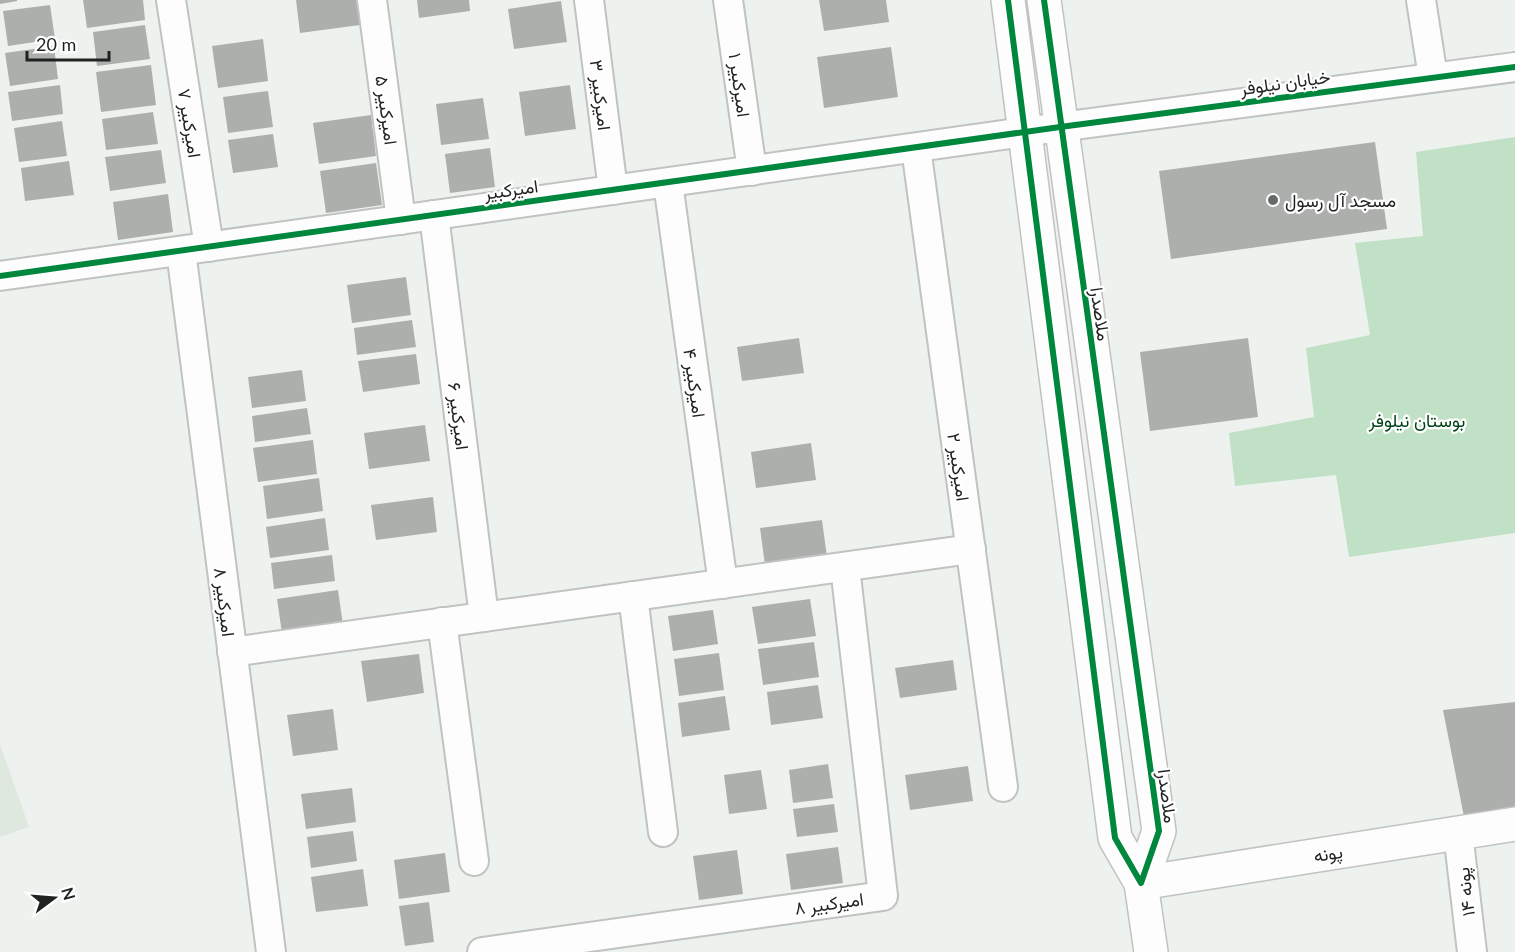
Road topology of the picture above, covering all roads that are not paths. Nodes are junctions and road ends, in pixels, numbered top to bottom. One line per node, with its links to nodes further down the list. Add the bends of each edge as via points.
1 (171, 0): 18 (street, امیرکبیر ۷)
2 (372, 0): 17 (street, امیرکبیر ۵)
3 (589, 0): 15 (street, امیرکبیر ۳)
4 (728, 0): 13 (street, امیرکبیر ۱)
5 (1008, 0): 11 (street, ملاصدرا)
6 (1044, 0): 10 (street, ملاصدرا)
7 (1421, 0): 9 (street)
8 (1515, 67): 9 (street, خیابان نیلوفر)
9 (1433, 77): 10 (street, خیابان نیلوفر)
10 (1060, 127): 11 (street, خیابان نیلوفر); 33 (street, ملاصدرا, via 1159,831)
11 (1026, 133): 12 (street, امیرکبیر); 33 (street, ملاصدرا, via 1115,838)
12 (916, 148): 13 (street, امیرکبیر); 21 (street, امیرکبیر ۲)
13 (752, 171): 14 (street, امیرکبیر)
14 (668, 183): 15 (street, امیرکبیر); 23 (street, امیرکبیر ۴)
15 (613, 190): 16 (street, امیرکبیر)
16 (434, 215): 17 (street, امیرکبیر); 25 (street, امیرکبیر ۶)
17 (401, 220): 18 (street, امیرکبیر)
18 (209, 247): 19 (street, امیرکبیر)
19 (181, 251): 20 (street, امیرکبیر); 27 (street, امیرکبیر ۸)
20 (0, 276)
21 (971, 549): 22 (street); 28 (street, امیرکبیر ۲)
22 (845, 567): 23 (street); 35 (street, امیرکبیر ۸, via 883,896)
23 (723, 584): 24 (street)
24 (633, 596): 25 (street); 30 (street)
25 (484, 617): 26 (street)
26 (442, 622): 27 (street); 32 (street)
27 (231, 651): 34 (street, امیرکبیر ۸)
28 (1003, 787)
29 (1515, 824): 31 (street, پونه)
30 (663, 832)
31 (1458, 833): 33 (street, پونه); 37 (street, پونه ۱۴)
32 (474, 861)
33 (1141, 883): 36 (street, ملاصدرا)
34 (271, 952)
35 (482, 952)
36 (1151, 952)
37 (1472, 952)

